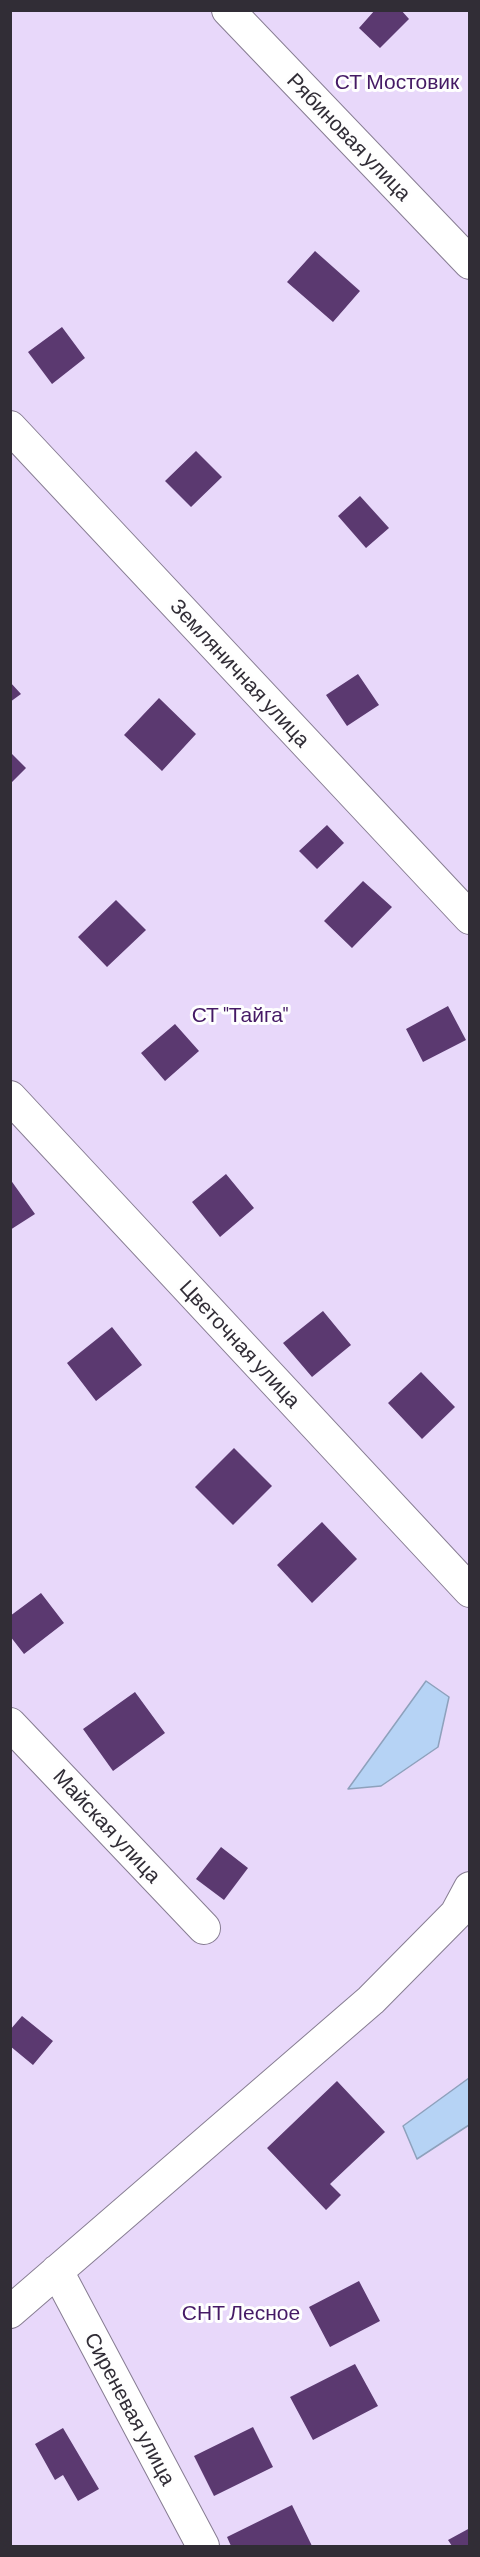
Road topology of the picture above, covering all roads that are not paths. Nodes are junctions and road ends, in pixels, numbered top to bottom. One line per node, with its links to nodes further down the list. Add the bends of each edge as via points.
1 (228, 10): 2 (street, Рябиновая улица)
2 (470, 262)
3 (10, 427): 4 (street, Земляничная улица)
4 (470, 918)
5 (10, 1097): 6 (street, Цветочная улица)
6 (470, 1591)
7 (10, 1724): 9 (street, Майская улица)
8 (470, 1888): 10 (street, via 456,1914 371,2000)
9 (204, 1928)
10 (57, 2271): 11 (street); 12 (street, Сиреневая улица)
11 (10, 2312)
12 (203, 2547)

